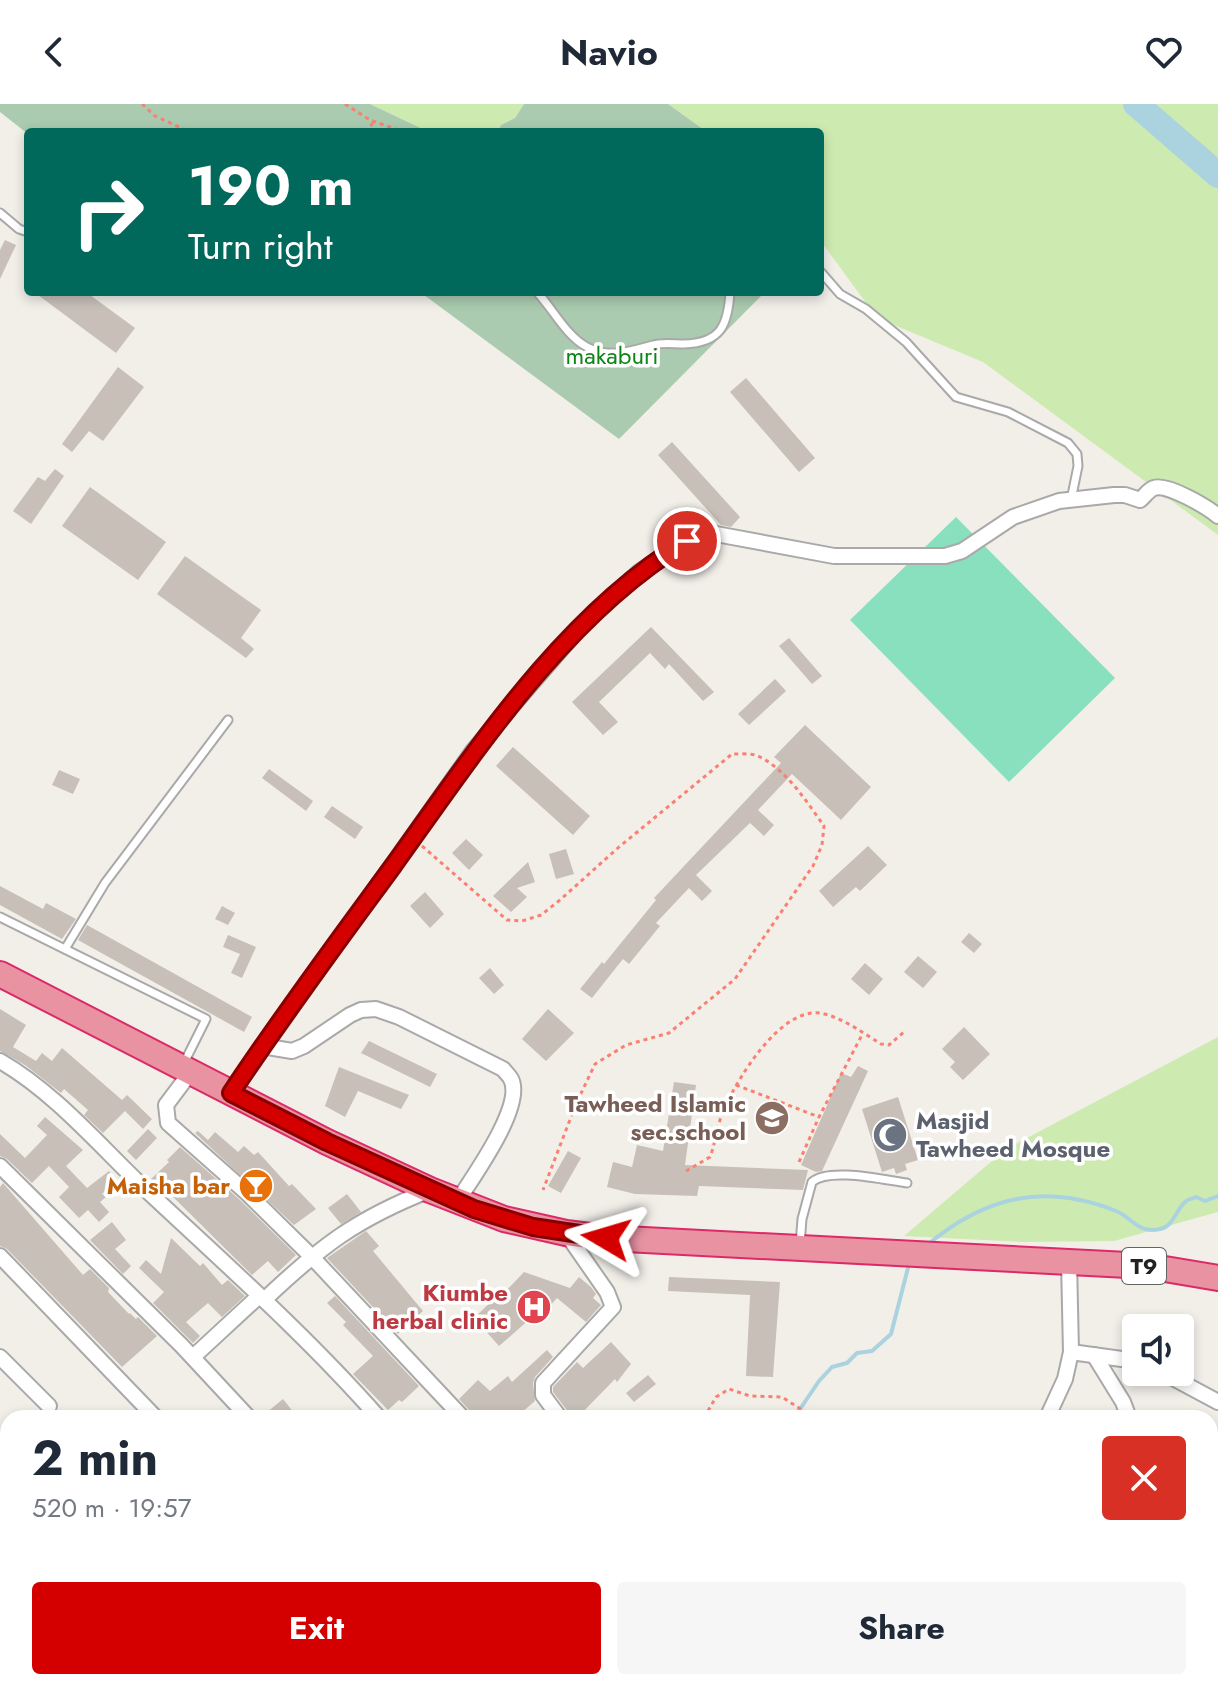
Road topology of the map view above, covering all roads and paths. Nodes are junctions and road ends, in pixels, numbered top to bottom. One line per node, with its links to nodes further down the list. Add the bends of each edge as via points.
1 (142, 104): 4 (path)
2 (345, 104): 3 (path)
3 (375, 121): 5 (path); 6 (path)
4 (183, 128)
5 (369, 128)
6 (393, 128)
7 (0, 213): 8 (lane)
8 (24, 231)
9 (824, 276): 12 (lane, via 840,294 906,342 956,397 1008,412 1068,443 1078,466)
10 (540, 296): 11 (lane, via 584,345 612,354 707,341 727,320)
11 (730, 296)
12 (1071, 500): 13 (street, via 1125,495 1140,500 1162,486); 15 (street, via 1013,517 962,551 945,556 834,556 716,534 687,541 639,572 582,625 473,751)
13 (1218, 516)
14 (228, 720): 17 (lane, via 105,883)
15 (412, 838): 21 (street); 34 (path, via 507,920 522,921 560,900 732,754 756,755 776,769 824,826 813,866 735,979 669,1033 626,1045 595,1064)
16 (0, 917): 17 (lane)
17 (65, 949): 23 (lane, via 206,1019)
18 (0, 974): 23 (highway, T9)
19 (905, 1031): 20 (path, via 889,1045)
20 (863, 1032): 24 (path, via 828,1016 802,1013 778,1030); 28 (path)
21 (262, 1046): 25 (street); 35 (street, via 292,1051 350,1015 376,1009 503,1069 513,1081 513,1100)
22 (0, 1061): 42 (street, via 60,1108)
23 (186, 1071): 25 (highway, T9); 39 (street, via 166,1105 168,1123)
24 (736, 1085): 27 (path); 28 (path)
25 (231, 1093): 33 (highway, T9)
26 (693, 1105): 27 (path)
27 (724, 1109): 31 (path, via 710,1157)
28 (819, 1117): 29 (path)
29 (799, 1162)
30 (0, 1166): 46 (street)
31 (686, 1171)
32 (907, 1183): 37 (lane, via 842,1175 816,1178 802,1219)
33 (430, 1190): 35 (highway, T9); 39 (street, via 374,1214)
34 (543, 1190)
35 (457, 1202): 36 (highway, T9)
36 (566, 1233): 37 (highway, T9); 55 (street, via 613,1307 543,1383 543,1395)
37 (800, 1247): 40 (highway, T9)
38 (0, 1256): 51 (street)
39 (311, 1256): 42 (street); 54 (street)
40 (1069, 1261): 41 (highway, T9); 43 (street)
41 (1218, 1278)
42 (262, 1298): 46 (street); 53 (street)
43 (1071, 1352): 44 (street); 58 (street)
44 (1094, 1355): 47 (street); 59 (street)
45 (0, 1357): 50 (street)
46 (193, 1357): 52 (street)
47 (1122, 1359)
48 (1188, 1386): 49 (street)
49 (1218, 1402)
50 (49, 1406)
51 (148, 1410)
52 (242, 1410)
53 (371, 1410)
54 (455, 1410)
55 (554, 1410)
56 (709, 1410): 57 (path, via 729,1389 782,1397)
57 (802, 1410)
58 (1051, 1410)
59 (1126, 1410)

